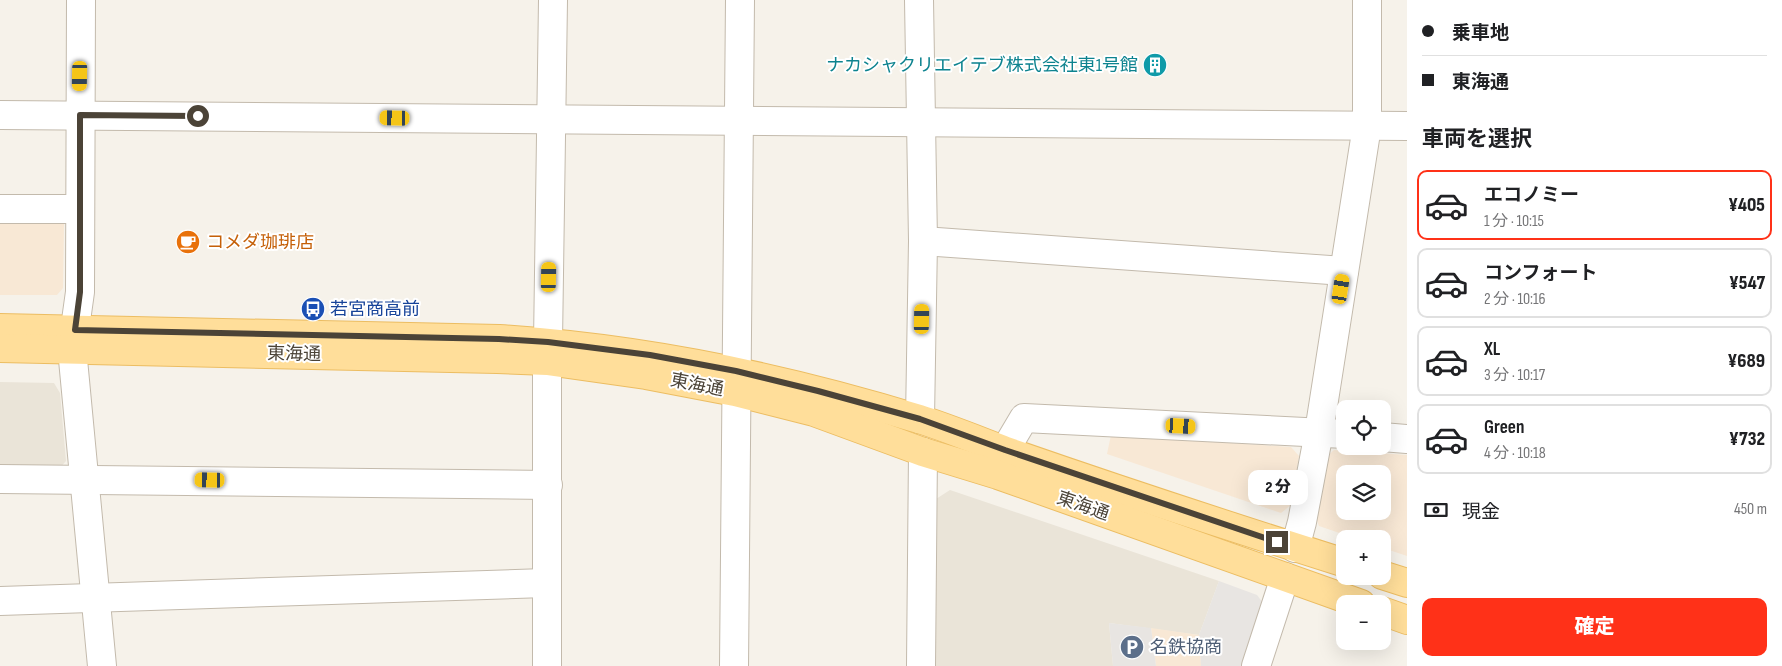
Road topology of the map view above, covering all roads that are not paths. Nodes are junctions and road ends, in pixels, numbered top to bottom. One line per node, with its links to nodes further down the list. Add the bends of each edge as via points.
1 (81, 0): 7 (street)
2 (553, 0): 8 (street)
3 (740, 0): 9 (street)
4 (919, 0): 10 (street)
5 (1367, 0): 11 (street)
6 (0, 115): 7 (street)
7 (80, 115): 8 (street); 14 (street)
8 (553, 120): 9 (street); 20 (street)
9 (739, 121): 10 (street); 21 (street)
10 (922, 121): 11 (street); 15 (street)
11 (1366, 126): 12 (street); 16 (street)
12 (1407, 126)
13 (0, 209): 14 (street)
14 (80, 210): 18 (street, via 80,292)
15 (923, 241): 16 (street); 22 (street)
16 (1344, 271): 23 (street)
17 (0, 328): 18 (main road, 東海通)
18 (74, 339): 19 (main road, 東海通); 20 (main road, 東海通); 28 (street)
19 (0, 348)
20 (548, 352): 21 (main road, 東海通, via 646,374); 30 (street)
21 (736, 382): 22 (main road, 東海通); 27 (main road, 東海通); 44 (street)
22 (920, 419): 26 (main road, 東海通)
23 (1332, 433): 26 (street, via 1024,418); 31 (street)
24 (1391, 438): 25 (street)
25 (1407, 439)
26 (1005, 450): 31 (main road, 東海通)
27 (923, 452): 33 (main road, 東海通, via 998,475); 45 (street)
28 (84, 478): 29 (street); 30 (street); 38 (street)
29 (0, 479)
30 (548, 485): 35 (street)
31 (1295, 548): 32 (main road, 東海通)
32 (1336, 560)
33 (1285, 577): 37 (main road, 東海通); 46 (street)
34 (1391, 578): 36 (main road)
35 (545, 583): 38 (street); 43 (street)
36 (1407, 583)
37 (1336, 595)
38 (96, 598): 39 (street); 42 (street)
39 (0, 600)
40 (1391, 614): 41 (main road)
41 (1407, 620)
42 (102, 666)
43 (547, 666)
44 (734, 666)
45 (921, 666)
46 (1256, 666)

